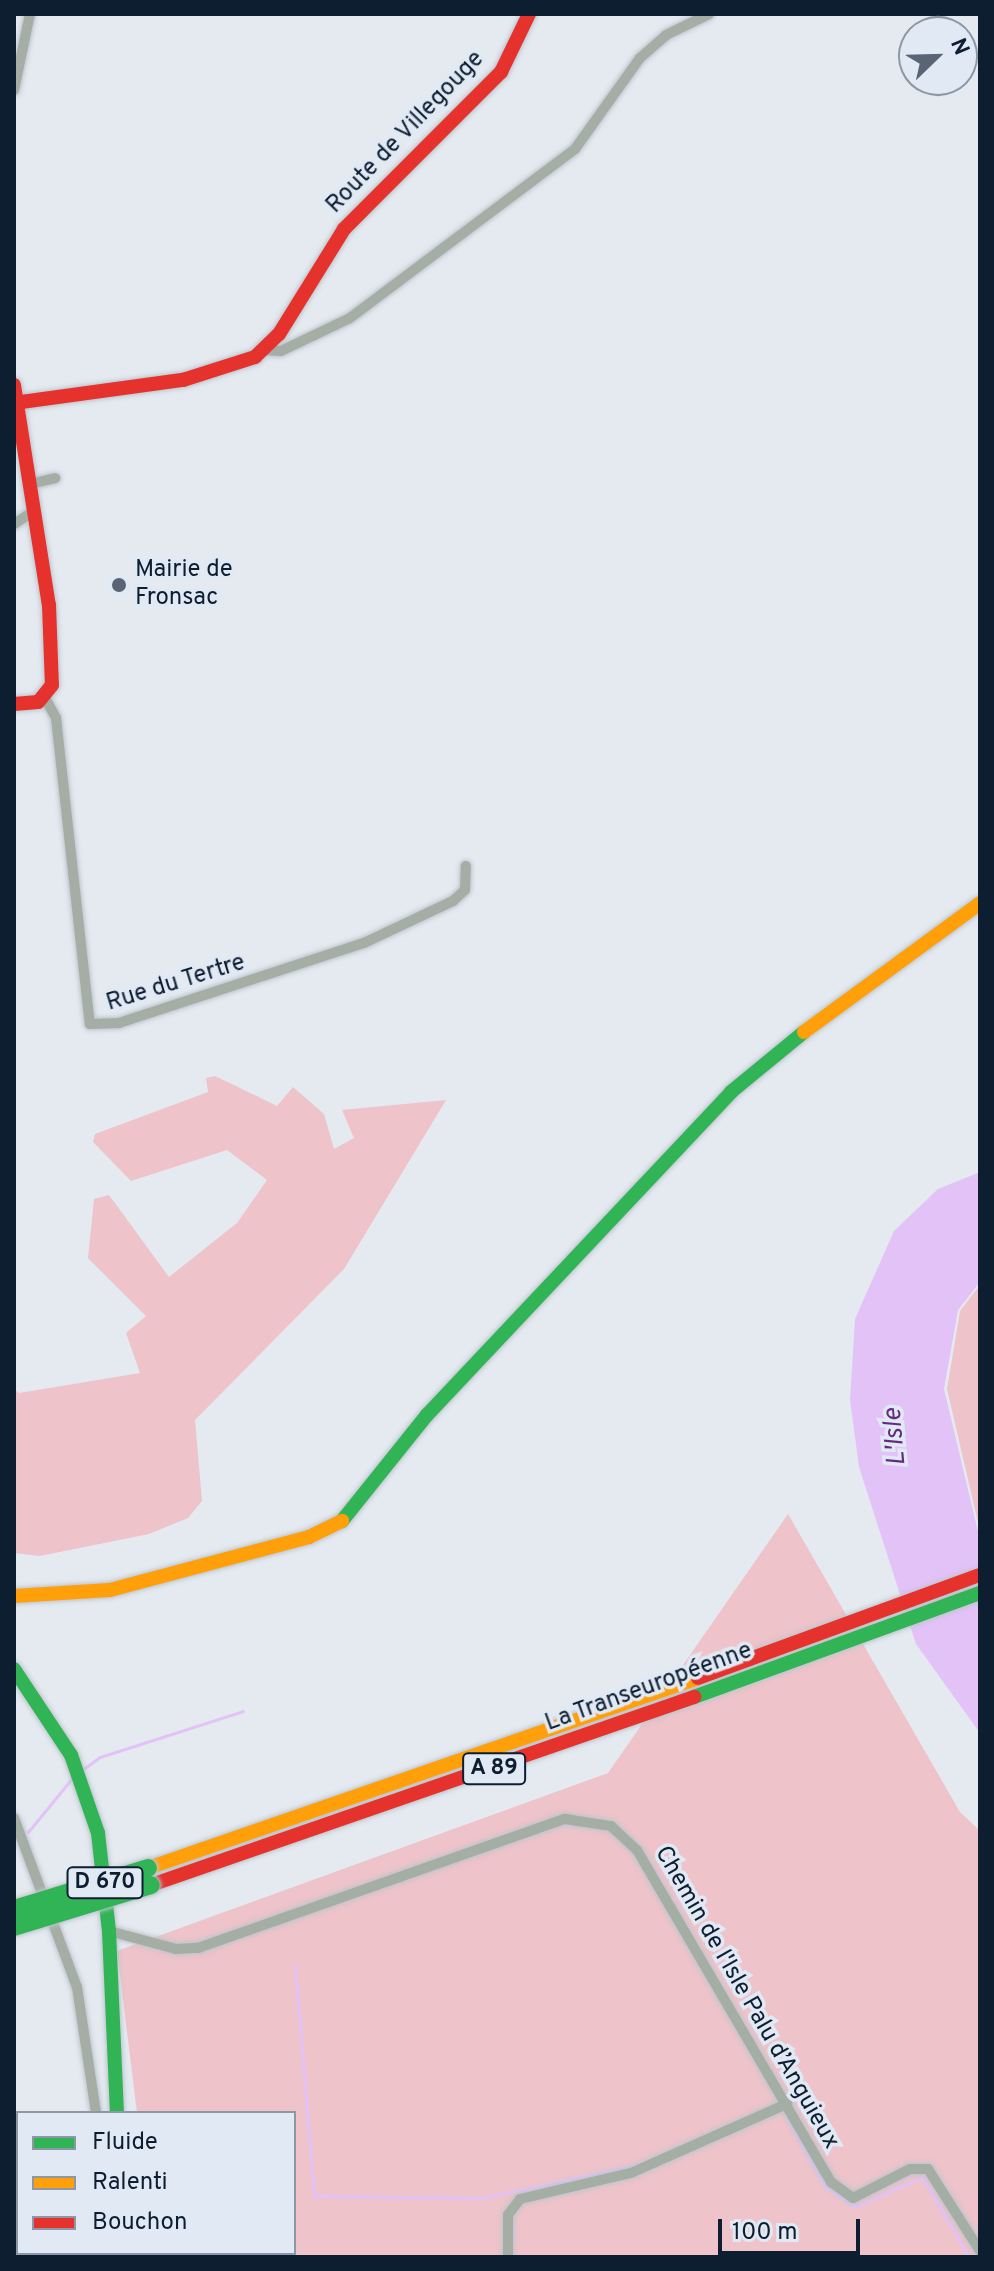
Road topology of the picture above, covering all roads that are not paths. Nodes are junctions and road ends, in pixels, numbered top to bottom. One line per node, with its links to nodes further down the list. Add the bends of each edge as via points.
1 (30, 14): 4 (street)
2 (529, 14): 5 (main road, Route de Villegouge, via 501,72 353,218 321,257 285,324)
3 (709, 14): 5 (street, via 666,35 640,58 575,149 350,318 291,347)
4 (14, 90)
5 (264, 350): 6 (main road, Route de Villegouge, via 201,377)
6 (16, 397): 8 (main road)
7 (55, 478): 8 (street)
8 (30, 484): 9 (main road)
9 (34, 511): 10 (street); 11 (main road, via 49,605 52,685)
10 (14, 524)
11 (45, 698): 12 (main road); 13 (street, Rue du Tertre, via 56,718 90,1024 119,1023 364,943 453,901 465,890)
12 (14, 704)
13 (466, 866)
14 (980, 903): 17 (main road, via 811,1026 722,1101 427,1415 339,1524 296,1541 110,1590)
15 (980, 1575): 18 (main road, La Transeuropéenne / A 89)
16 (980, 1593): 18 (main road, La Transeuropéenne / A 89)
17 (14, 1596)
18 (832, 1638): 21 (main road, La Transeuropéenne / A 89)
19 (16, 1673): 24 (main road, D 670, via 60,1734 88,1797 102,1856)
20 (14, 1818): 26 (street, via 77,1987)
21 (150, 1876): 22 (main road, La Transeuropéenne / A 89, bridge); 23 (main road, La Transeuropéenne / A 89, bridge)
22 (14, 1909)
23 (14, 1927)
24 (109, 1931): 25 (street, Chemin de l'Isle Palu d’Anguieux, via 176,1949 198,1948 565,1819 594,1820 627,1837 637,1850); 27 (main road, D 670)
25 (787, 2104): 28 (street, Chemin de l'Isle Palu d’Anguieux, via 841,2193 853,2198 910,2169 928,2169); 29 (street, via 631,2173 520,2199 508,2215)
26 (96, 2111)
27 (117, 2111)
28 (980, 2251)
29 (508, 2257)

